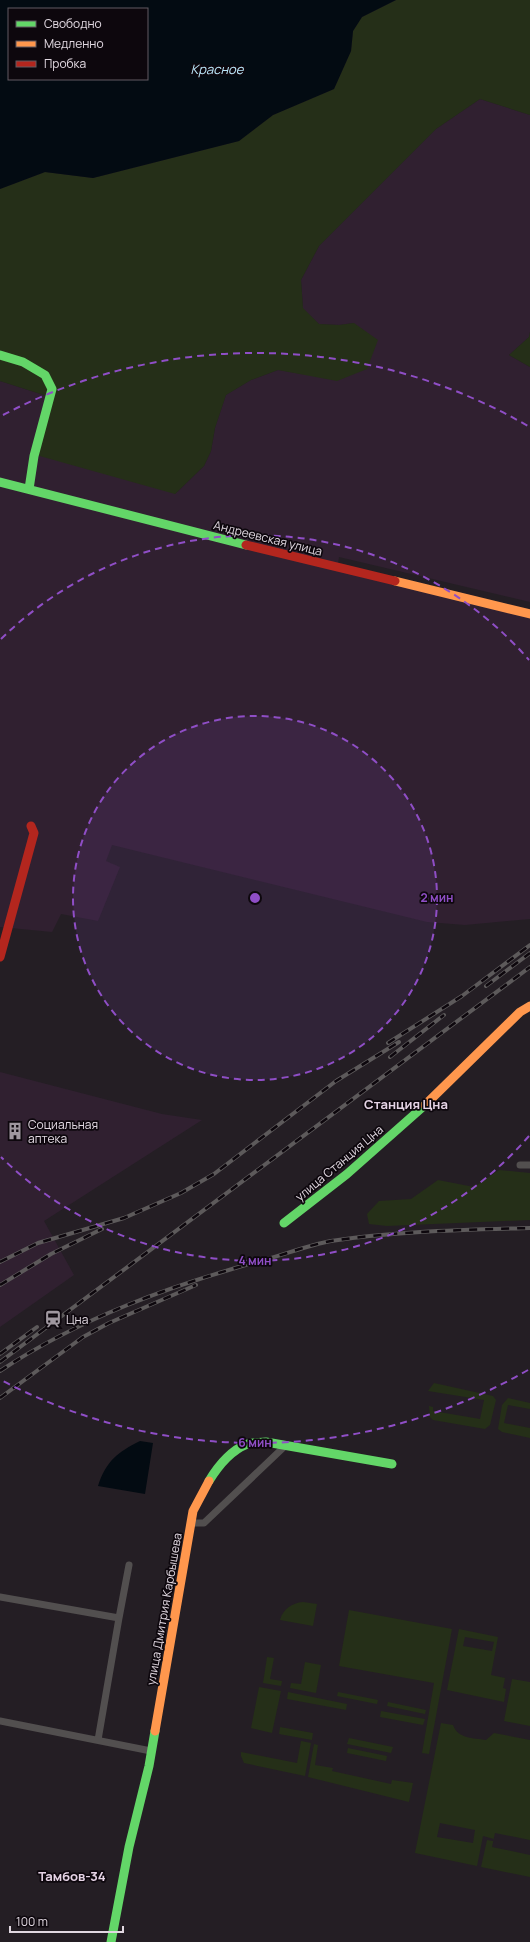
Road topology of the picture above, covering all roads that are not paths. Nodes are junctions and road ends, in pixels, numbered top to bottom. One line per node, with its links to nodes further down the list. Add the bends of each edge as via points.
1 (0, 355): 3 (street, via 23,362 45,375 52,389 34,456)
2 (0, 482): 3 (street, Андреевская улица)
3 (29, 489): 4 (street, Андреевская улица)
4 (530, 614)
5 (31, 826): 6 (street, via 34,833)
6 (2, 941): 7 (street)
7 (0, 957)
8 (530, 1006): 11 (street, улица Станция Цна, via 520,1012 431,1101 312,1203)
9 (520, 1165): 10 (street)
10 (530, 1165)
11 (284, 1223)
12 (285, 1446): 13 (street, улица Дмитрия Карбышева); 14 (street, via 204,1523); 14 (street, улица Дмитрия Карбышева, via 266,1442 249,1443 236,1450 202,1490)
13 (392, 1464)
14 (191, 1523): 20 (street, улица Дмитрия Карбышева)
15 (129, 1565): 17 (street)
16 (0, 1597): 17 (street)
17 (119, 1618): 19 (street)
18 (0, 1721): 19 (street)
19 (98, 1740): 20 (street)
20 (151, 1751): 21 (street, улица Дмитрия Карбышева, via 129,1846)
21 (112, 1942)

